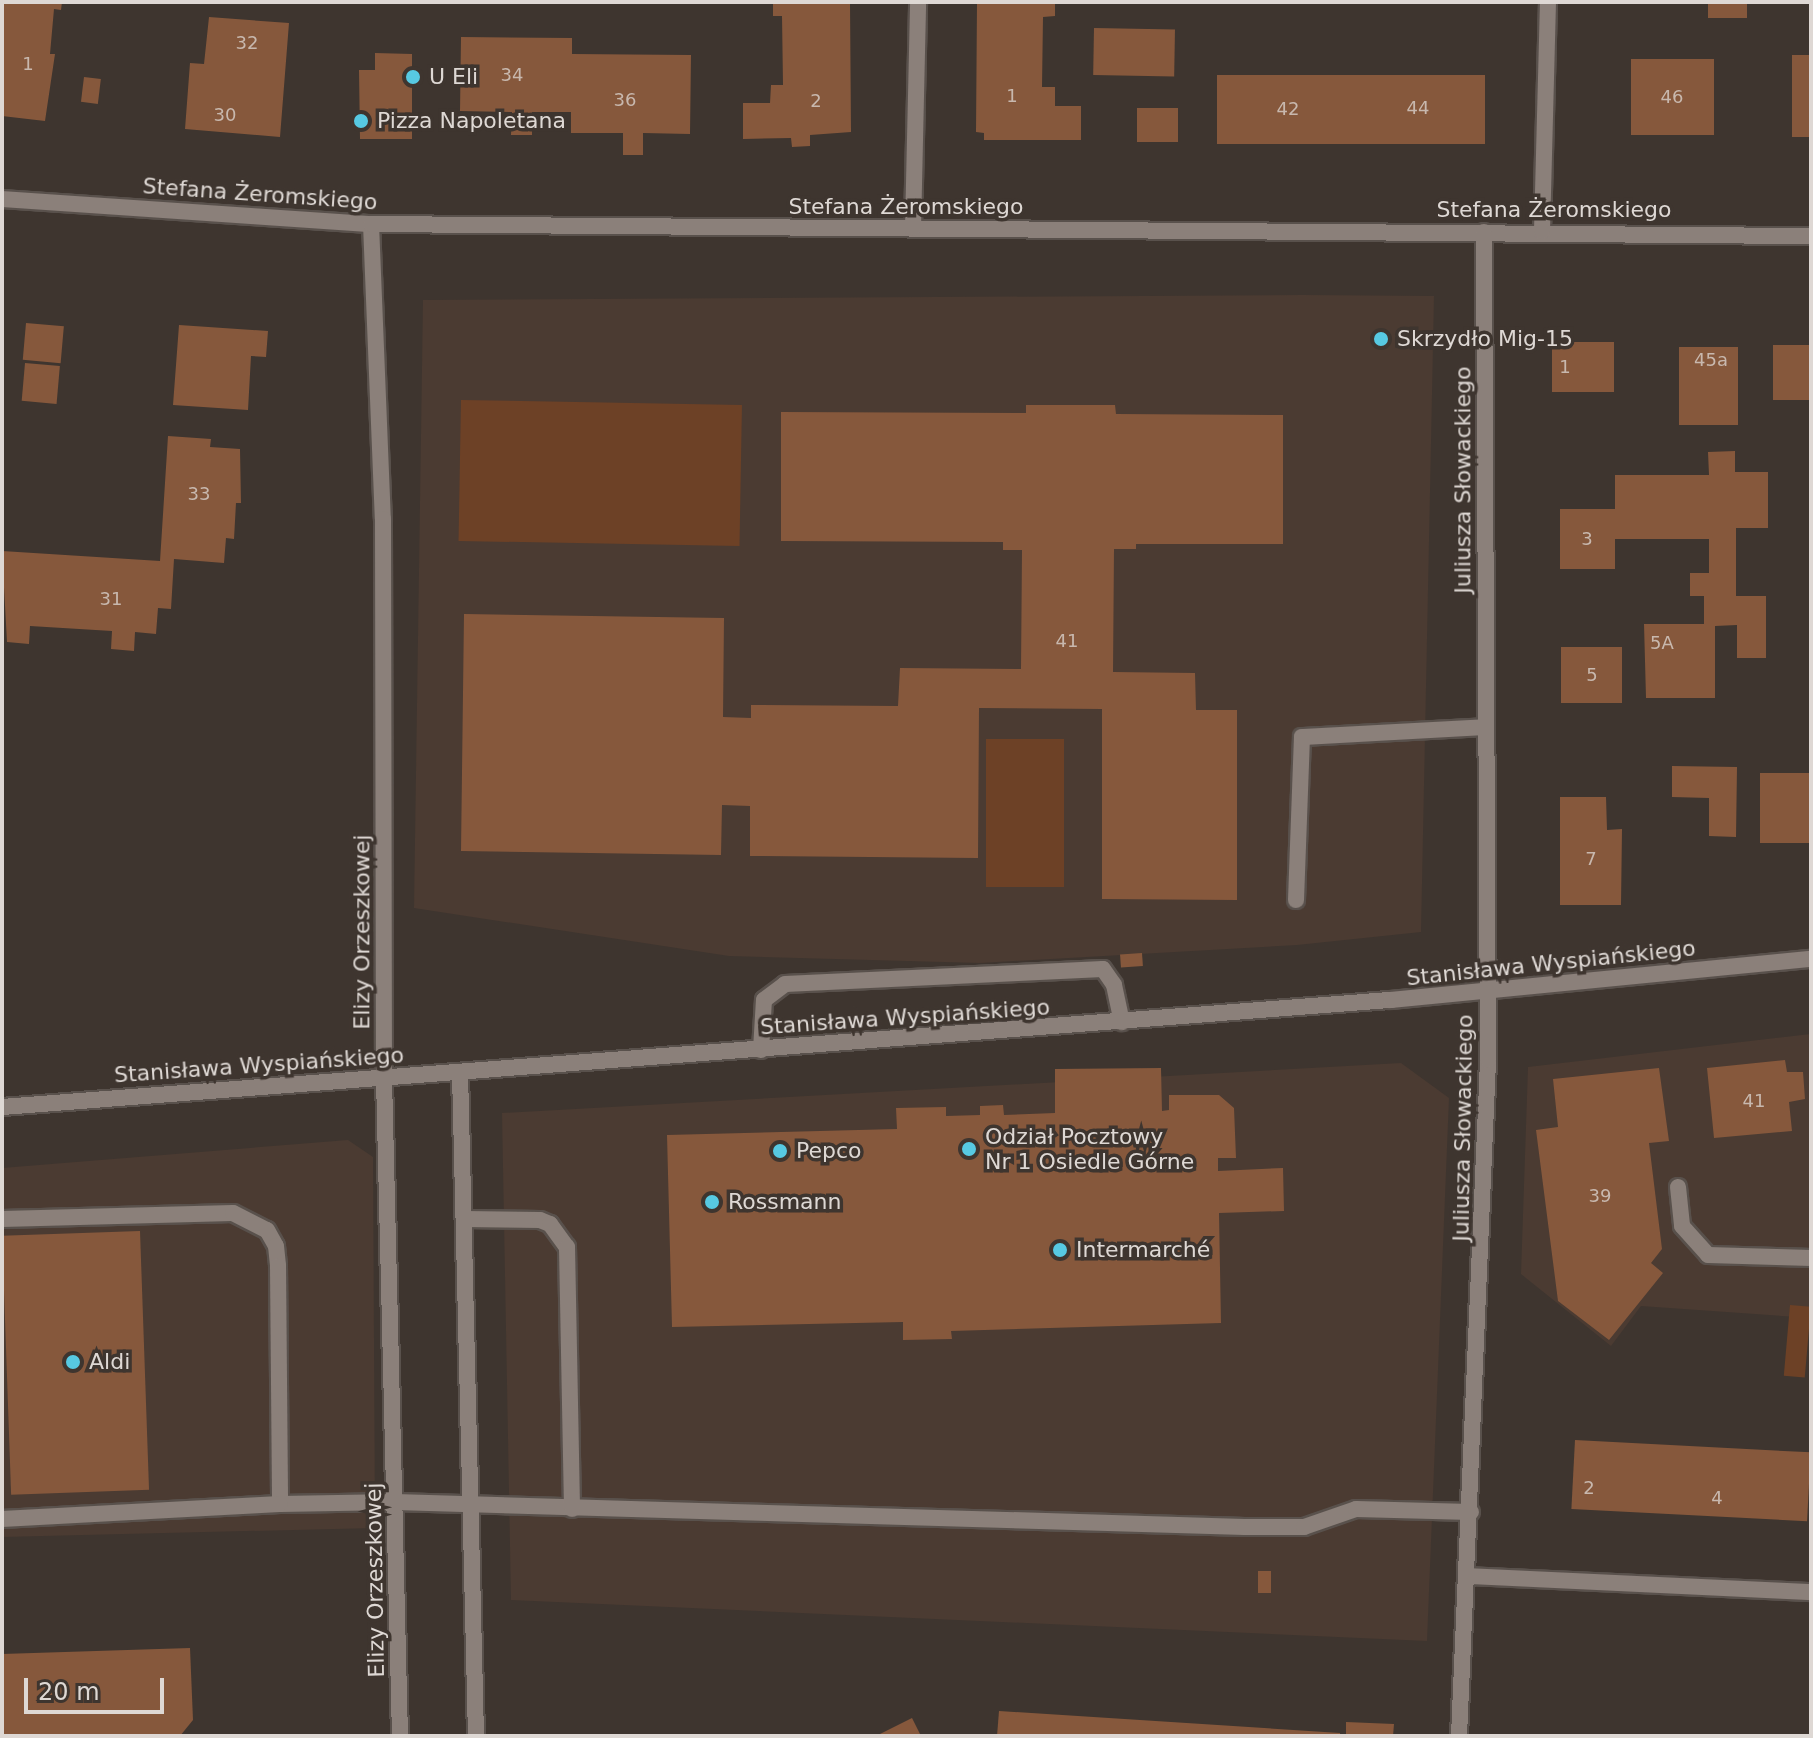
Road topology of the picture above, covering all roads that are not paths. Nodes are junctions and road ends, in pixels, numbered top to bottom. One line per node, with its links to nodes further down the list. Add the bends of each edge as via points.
1 (918, 2): 5 (street)
2 (1548, 2): 6 (street)
3 (2, 199): 4 (street, Stefana Żeromskiego)
4 (371, 224): 5 (street, Stefana Żeromskiego); 16 (street, Elizy Orzeszkowej, via 383,519)
5 (913, 228): 7 (street, Stefana Żeromskiego)
6 (1542, 231): 7 (street, Stefana Żeromskiego); 8 (street, Stefana Żeromskiego)
7 (1484, 232): 9 (street, Juliusza Słowackiego)
8 (1811, 236)
9 (1486, 727): 10 (street, via 1302,737); 12 (street, Juliusza Słowackiego)
10 (1296, 900)
11 (1811, 959): 12 (street, Stanisława Wyspiańskiego)
12 (1487, 991): 13 (street, Stanisława Wyspiańskiego); 26 (street, Juliusza Słowackiego)
13 (1122, 1022): 14 (street, Stanisława Wyspiańskiego); 14 (street, via 1113,981 1103,969 785,984 764,1000)
14 (761, 1050): 15 (street, Stanisława Wyspiańskiego)
15 (460, 1072): 16 (street, Stanisława Wyspiańskiego); 20 (street)
16 (384, 1078): 17 (street, Stanisława Wyspiańskiego); 22 (street, Elizy Orzeszkowej)
17 (2, 1107)
18 (1678, 1187): 21 (street, via 1682,1226 1708,1255)
19 (2, 1219): 23 (street, via 233,1213 267,1230 278,1266)
20 (465, 1219): 24 (street); 25 (street, via 540,1220 550,1224 567,1247)
21 (1811, 1258)
22 (395, 1502): 23 (street); 24 (street); 30 (street, Elizy Orzeszkowej)
23 (280, 1504): 27 (street)
24 (470, 1505): 25 (street); 31 (street)
25 (572, 1509): 26 (street, via 1245,1527 1304,1527 1356,1509)
26 (1471, 1512): 28 (street, Juliusza Słowackiego)
27 (2, 1519)
28 (1468, 1576): 29 (street); 32 (street, Juliusza Słowackiego)
29 (1811, 1592)
30 (400, 1736)
31 (476, 1736)
32 (1459, 1736)

